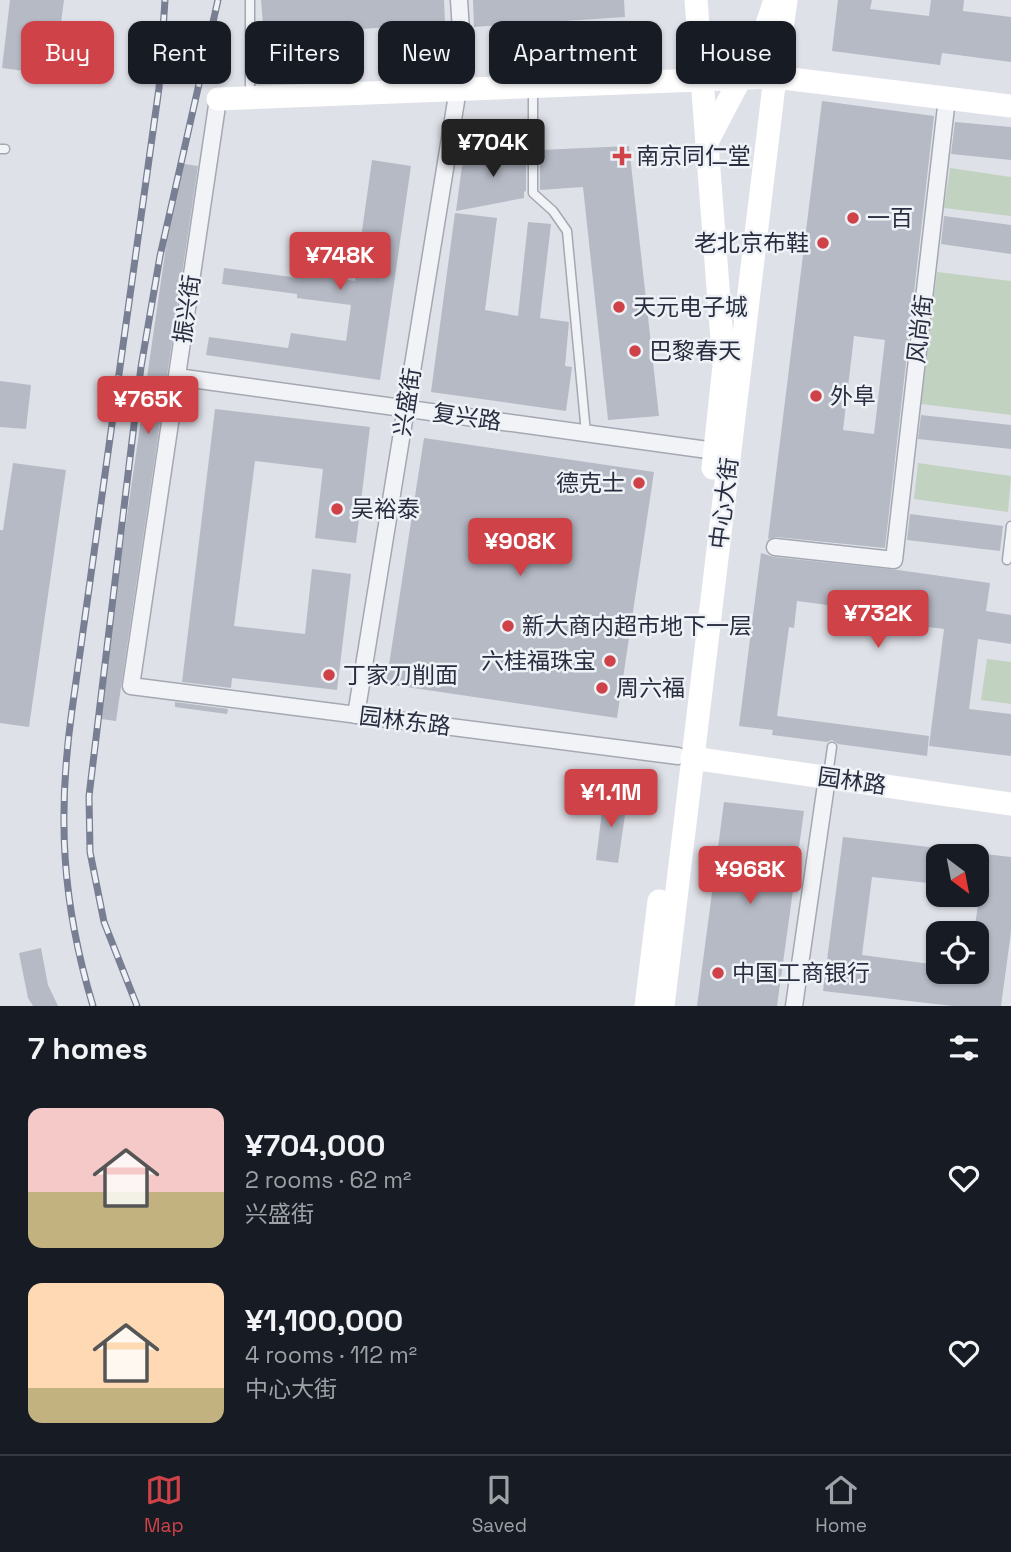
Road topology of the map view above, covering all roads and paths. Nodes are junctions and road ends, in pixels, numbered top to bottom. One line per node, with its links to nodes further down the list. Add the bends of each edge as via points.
1 (250, 0): 18 (lane)
2 (459, 0): 17 (street, 兴盛街, via 462,47)
3 (696, 0): 7 (street, 中心大街)
4 (754, 0): 8 (street)
5 (775, 0): 9 (street)
6 (786, 0): 10 (street, 中心大街)
7 (698, 21)
8 (760, 21)
9 (768, 21)
10 (783, 21)
11 (796, 80): 19 (street)
12 (676, 81): 16 (street)
13 (702, 84): 22 (street, 中心大街)
14 (737, 84): 22 (street)
15 (774, 84): 33 (street, 中心大街)
16 (533, 86): 17 (street); 25 (lane, via 533,193 567,232)
17 (458, 89): 18 (street); 24 (street, 兴盛街)
18 (250, 97): 20 (street)
19 (947, 98): 21 (street); 28 (street, 风尚街, via 894,560)
20 (218, 99): 23 (street, 振兴街)
21 (1011, 106)
22 (707, 142): 26 (street, 中心大街, via 724,366)
23 (177, 377): 24 (street, 复兴路); 30 (street, 振兴街)
24 (406, 408): 25 (street, 复兴路); 31 (street, 兴盛街)
25 (586, 433): 26 (street, 复兴路)
26 (715, 451): 33 (street, 中心大街)
27 (1011, 526): 29 (lane)
28 (775, 547)
29 (1007, 560)
30 (131, 685): 31 (street, 园林东路)
31 (356, 715): 33 (street, 园林东路)
32 (832, 747): 34 (lane)
33 (685, 757): 34 (street, 园林路); 36 (street, 中心大街); 37 (street, 中心大街)
34 (827, 778): 35 (street, 园林路); 38 (street)
35 (1011, 804)
36 (646, 1006)
37 (663, 1006)
38 (794, 1006)

